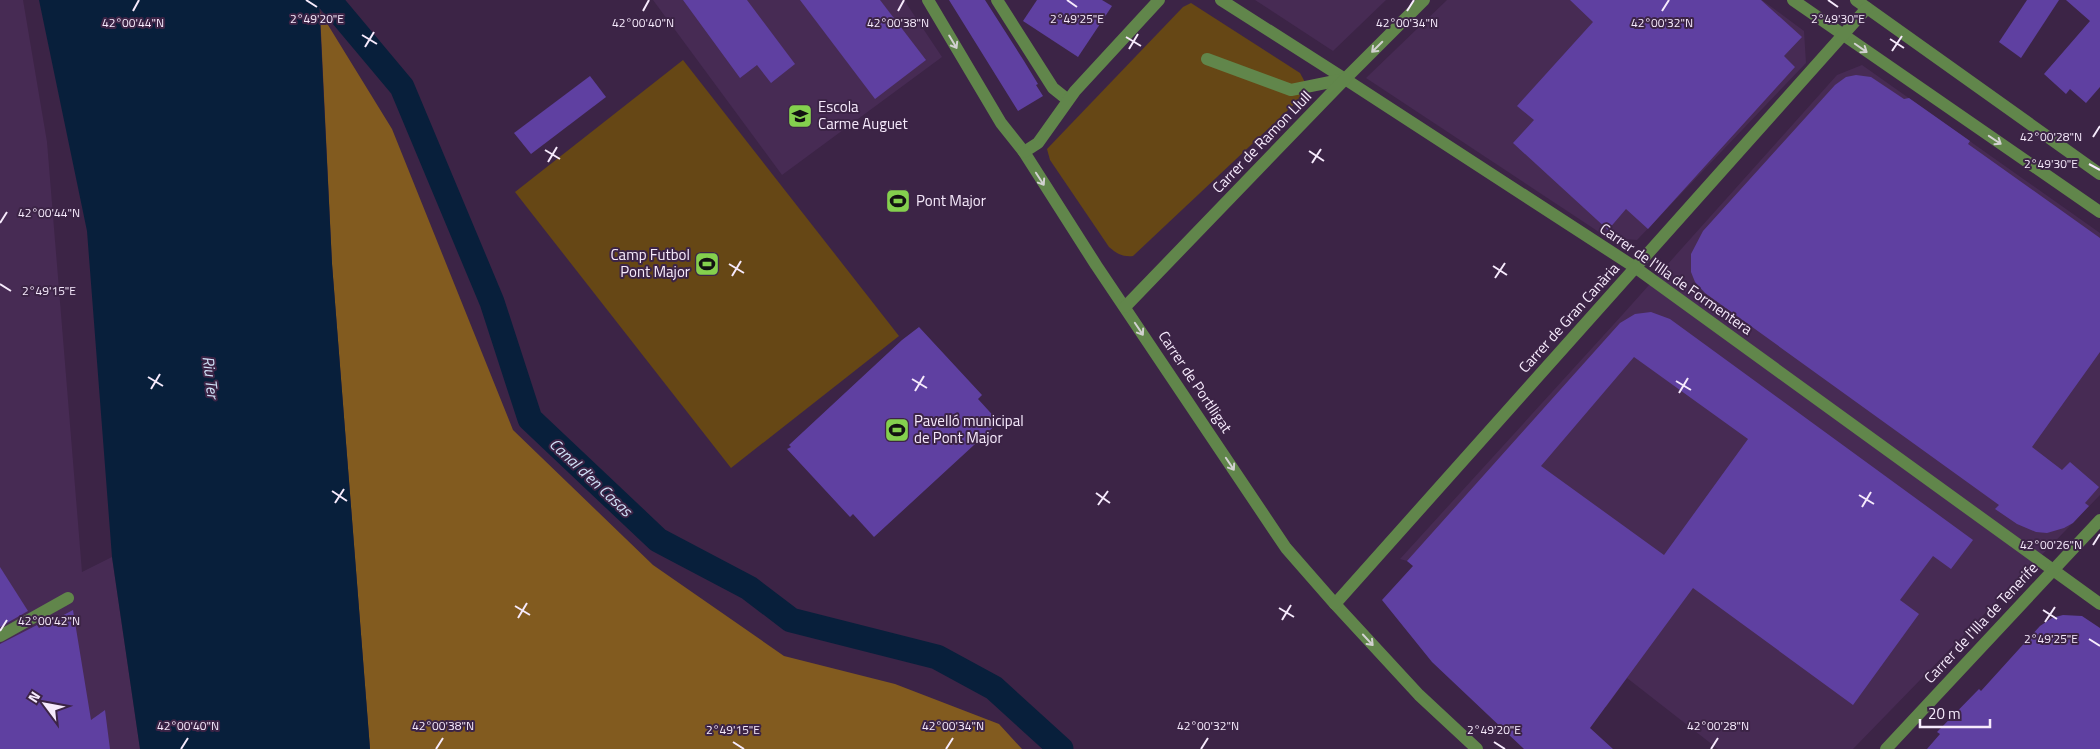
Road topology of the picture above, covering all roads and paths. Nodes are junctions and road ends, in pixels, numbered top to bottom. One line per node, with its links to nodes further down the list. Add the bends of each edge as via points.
1 (928, 0): 13 (street, Carrer de Portlligat, one-way to 13, via 1001,123)
2 (997, 0): 12 (street, via 1052,88)
3 (1159, 0): 12 (street)
4 (1221, 0): 11 (street, Carrer de l'Illa de Formentera)
5 (1424, 0): 11 (street, Carrer de Ramon Llull, one-way to 11)
6 (1793, 0): 9 (street)
7 (1856, 0): 8 (street)
8 (1868, 8): 9 (street, Carrer de Gran Canària); 14 (street)
9 (1844, 36): 15 (street, one-way to 15); 16 (street, Carrer de Gran Canària)
10 (1207, 59): 11 (street, via 1291,90)
11 (1346, 79): 16 (street, Carrer de l'Illa de Formentera); 17 (street, Carrer de Ramon Llull)
12 (1068, 100): 13 (street, via 1038,143)
13 (1024, 152): 17 (street, Carrer de Portlligat, one-way to 17)
14 (2100, 174)
15 (2100, 212)
16 (1636, 268): 19 (street, Carrer de l'Illa de Formentera); 21 (street, Carrer de Gran Canària)
17 (1125, 307): 21 (street, Carrer de Portlligat, one-way to 21, via 1286,548)
18 (2100, 520): 19 (street, Carrer de l'Illa de Tenerife)
19 (2053, 570): 22 (street, Carrer de l'Illa de Formentera); 25 (street, Carrer de l'Illa de Tenerife)
20 (68, 598): 23 (street)
21 (1335, 604): 24 (street, Carrer de Portlligat, one-way to 24, via 1419,695)
22 (2100, 604)
23 (0, 636)
24 (1477, 749)
25 (1886, 749)

